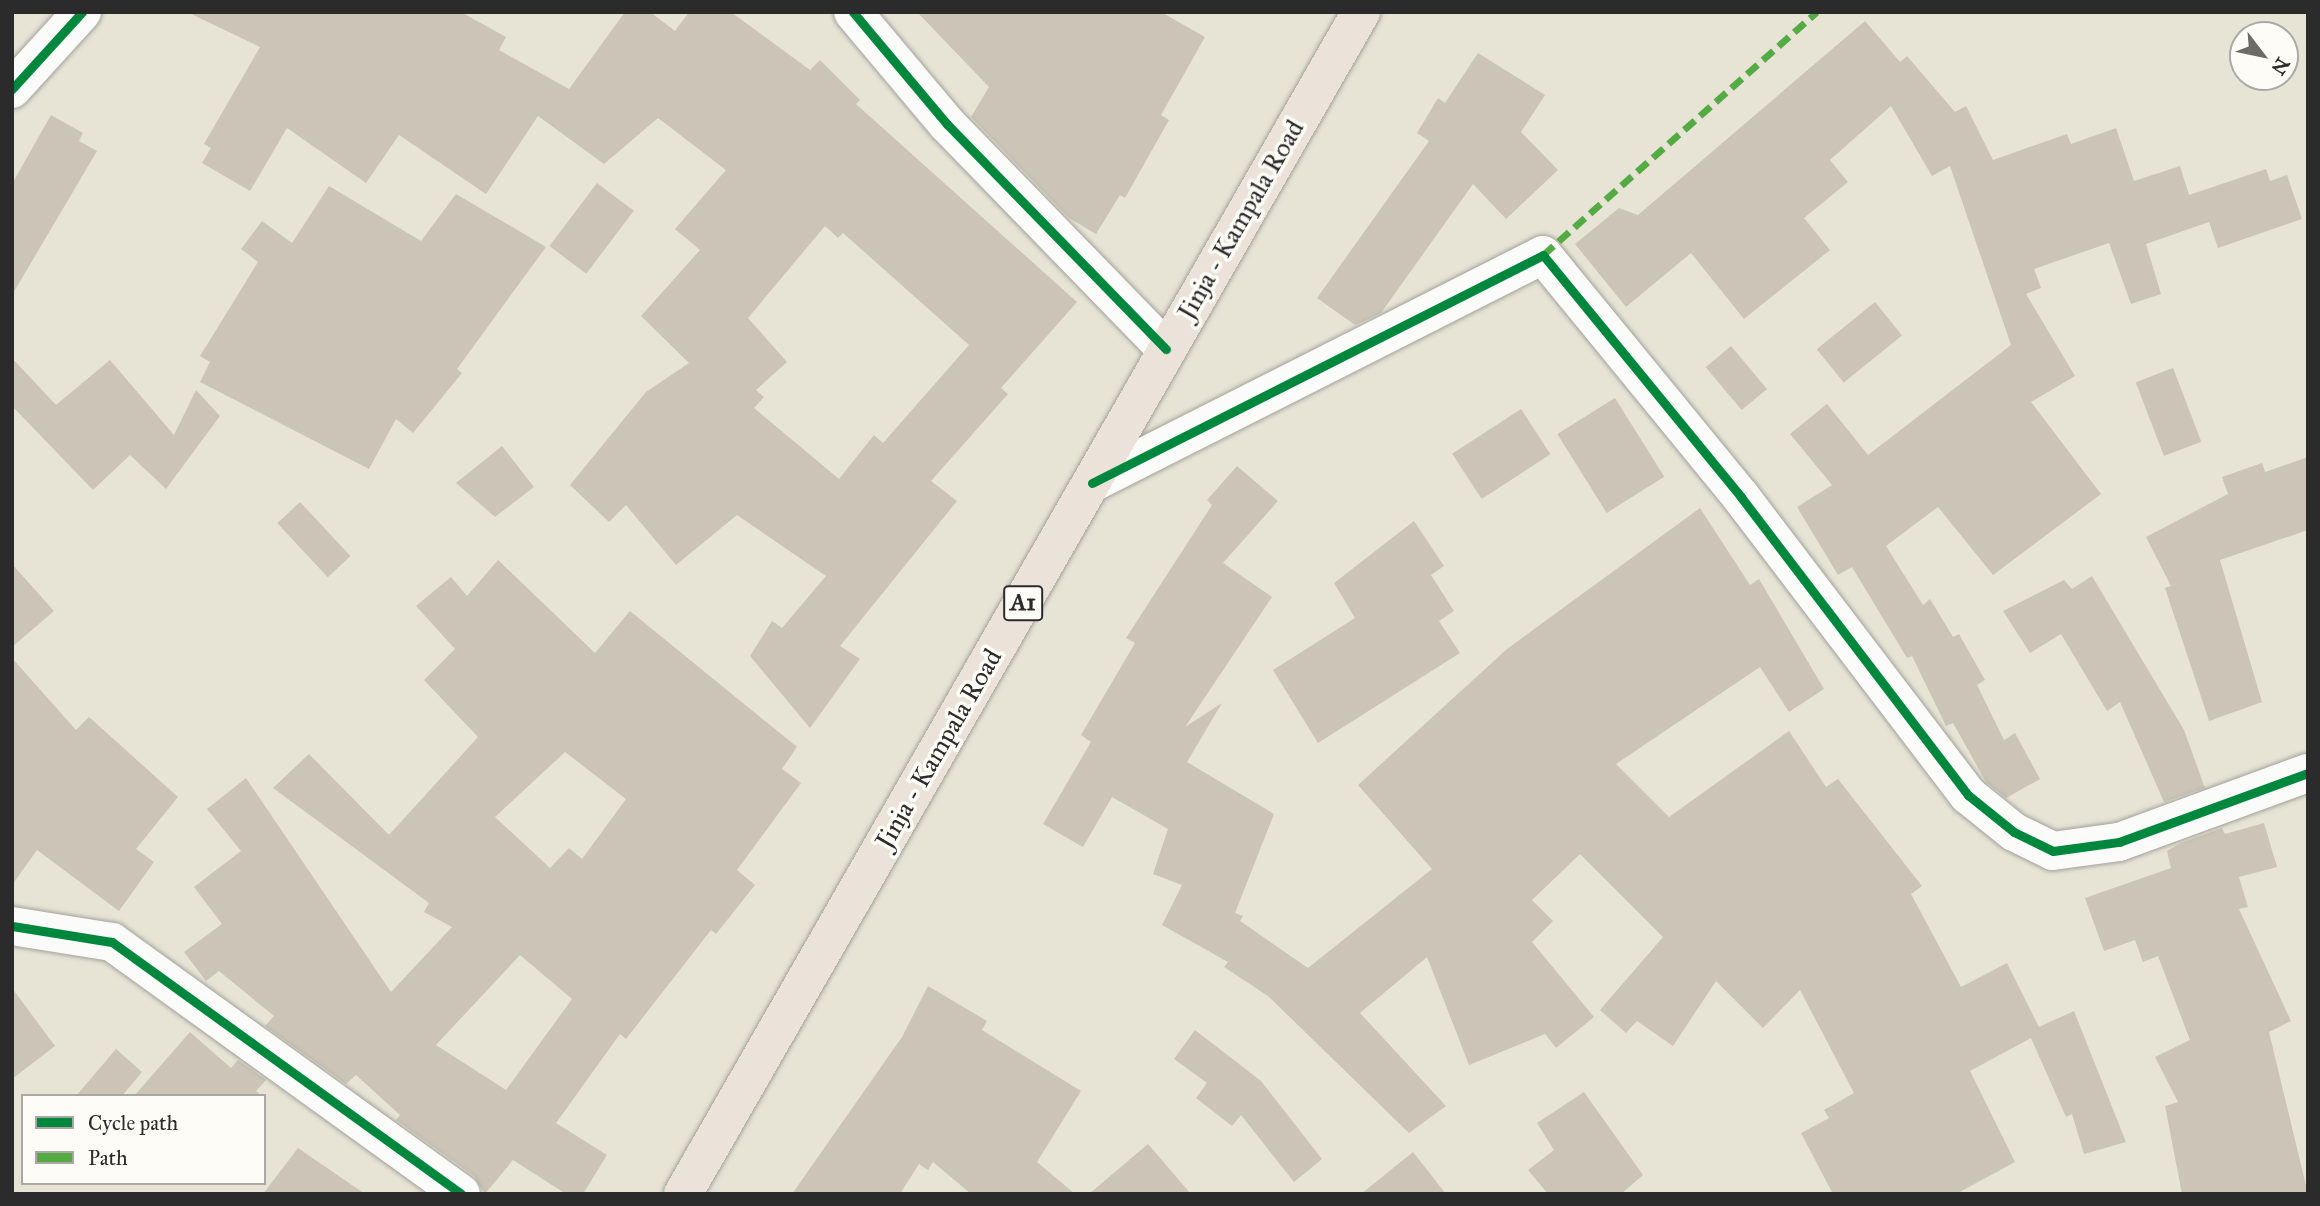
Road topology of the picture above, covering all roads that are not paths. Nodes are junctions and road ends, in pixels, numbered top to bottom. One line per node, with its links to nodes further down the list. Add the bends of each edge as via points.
1 (82, 12): 4 (street)
2 (853, 12): 5 (street, via 947,124)
3 (1361, 12): 5 (highway, Jinja - Kampala Road / A1)
4 (12, 89)
5 (1166, 349): 6 (highway, Jinja - Kampala Road / A1)
6 (1092, 483): 7 (street, via 1543,255 1741,497 1968,795 2014,832 2053,851 2119,842); 10 (highway, Jinja - Kampala Road / A1)
7 (2308, 773)
8 (12, 926): 9 (street, via 112,942)
9 (461, 1194)
10 (683, 1194)

